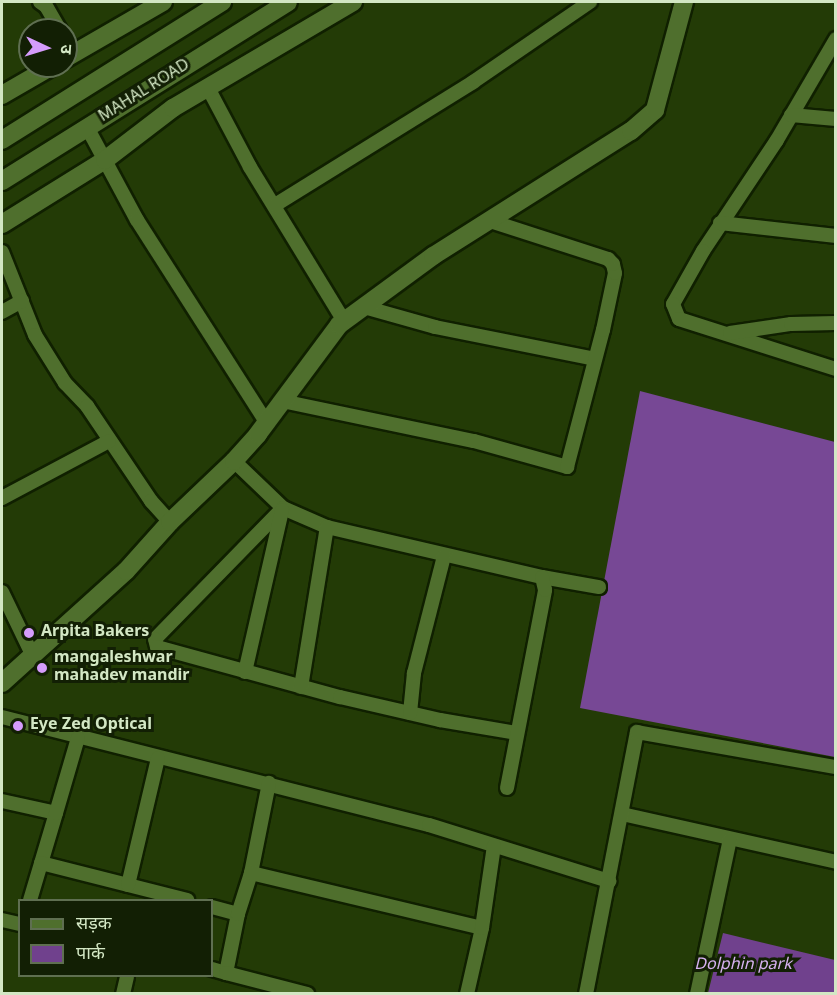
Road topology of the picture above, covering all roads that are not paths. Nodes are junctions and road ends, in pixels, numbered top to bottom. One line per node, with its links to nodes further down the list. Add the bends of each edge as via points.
1 (40, 2): 8 (street)
2 (163, 2): 10 (street)
3 (222, 2): 17 (street)
4 (288, 2): 16 (street, MAHAL ROAD)
5 (353, 2): 12 (street)
6 (590, 2): 20 (street, via 427,112)
7 (684, 2): 21 (street, via 655,110 631,131)
8 (51, 18)
9 (836, 39): 14 (street)
10 (78, 45)
11 (32, 78): 13 (street)
12 (208, 88): 18 (street, via 173,108); 20 (street)
13 (2, 96)
14 (791, 115): 15 (street); 22 (street)
15 (836, 119)
16 (88, 129): 18 (street); 19 (street, MAHAL ROAD)
17 (2, 140)
18 (105, 160): 23 (street); 35 (street, via 137,220)
19 (2, 181)
20 (275, 205): 29 (street)
21 (490, 221): 27 (street, via 433,255); 32 (street, via 608,259 613,264 615,273)
22 (720, 223): 24 (street); 31 (street, via 673,304 679,319)
23 (2, 224)
24 (836, 236)
25 (2, 252): 26 (street)
26 (21, 301): 28 (street); 36 (street, via 35,335 65,383 87,406)
27 (364, 307): 29 (street); 32 (street, via 435,327)
28 (2, 312)
29 (344, 321): 34 (street)
30 (836, 323): 31 (street, via 791,324)
31 (727, 334): 33 (street)
32 (596, 359): 34 (street, via 567,467 474,441)
33 (836, 369)
34 (282, 401): 35 (street)
35 (267, 423): 37 (street)
36 (109, 441): 38 (street); 40 (street)
37 (234, 461): 39 (street); 40 (street)
38 (2, 498)
39 (283, 508): 41 (street); 47 (street); 47 (street, via 155,639 157,647)
40 (170, 522): 46 (street, via 126,571)
41 (327, 527): 42 (street); 49 (street)
42 (444, 556): 43 (street); 50 (street, via 414,673)
43 (542, 578): 44 (street); 52 (street, via 544,590)
44 (599, 587)
45 (2, 592): 46 (street)
46 (33, 656): 48 (street)
47 (245, 672): 49 (street)
48 (2, 683)
49 (301, 687): 50 (street)
50 (410, 713): 52 (street)
51 (2, 717): 53 (street)
52 (516, 733): 57 (street)
53 (78, 738): 54 (street); 59 (street)
54 (158, 758): 56 (street); 67 (street)
55 (836, 767): 60 (street, via 637,732)
56 (269, 783): 62 (street); 65 (street)
57 (507, 788)
58 (2, 801): 59 (street)
59 (56, 813): 64 (street)
60 (622, 814): 61 (street); 66 (street)
61 (730, 839): 63 (street); 82 (street)
62 (494, 846): 66 (street); 74 (street)
63 (836, 862)
64 (41, 863): 67 (street); 68 (street)
65 (251, 873): 71 (street); 74 (street)
66 (609, 881): 81 (street)
67 (128, 885): 69 (street)
68 (30, 899)
69 (183, 899)
70 (213, 907): 71 (street)
71 (238, 914): 76 (street)
72 (2, 920): 73 (street)
73 (18, 924)
74 (482, 928): 80 (street)
75 (213, 969): 76 (street)
76 (226, 973): 79 (street)
77 (127, 977): 78 (street)
78 (123, 993)
79 (307, 993)
80 (467, 993)
81 (586, 993)
82 (697, 993)

